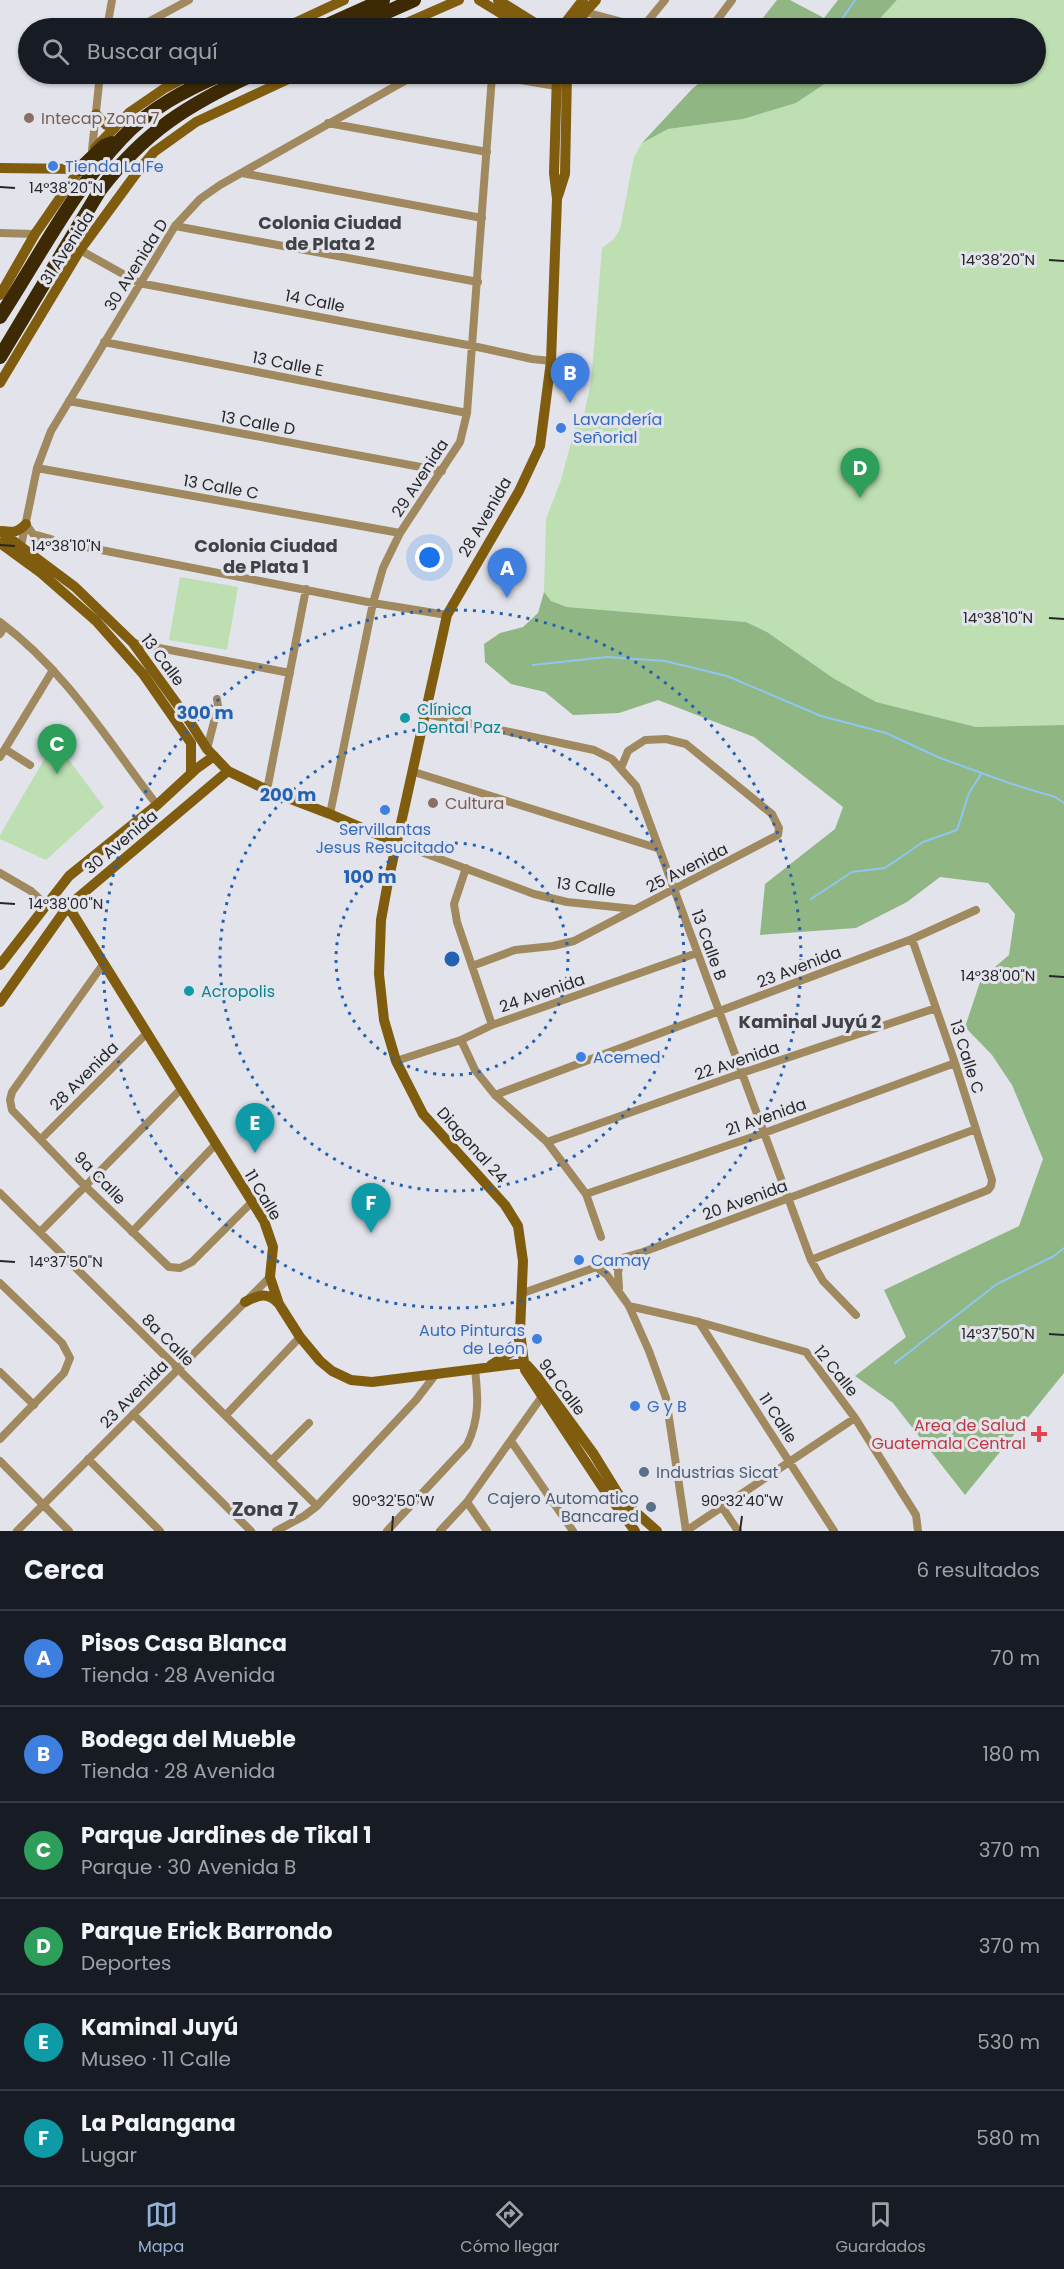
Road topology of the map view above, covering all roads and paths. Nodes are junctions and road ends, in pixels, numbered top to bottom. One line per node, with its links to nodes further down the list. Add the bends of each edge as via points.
1 (112, 0): 13 (street)
2 (189, 0): 14 (street)
3 (344, 0): 15 (street)
4 (383, 0): 16 (highway)
5 (414, 0): 17 (highway)
6 (459, 0): 18 (street)
7 (479, 0): 19 (street)
8 (498, 0): 20 (street)
9 (583, 0): 21 (street)
10 (596, 0): 22 (street)
11 (665, 0): 23 (street)
12 (732, 0): 24 (street)
13 (109, 18)
14 (156, 18)
15 (305, 18)
16 (343, 18)
17 (374, 18)
18 (426, 18)
19 (517, 18)
20 (523, 18)
21 (576, 18)
22 (580, 18)
23 (651, 18)
24 (718, 18)
25 (99, 84): 33 (street)
26 (172, 84): 35 (street, 31 Avenida, via 130,112)
27 (200, 84): 35 (highway)
28 (235, 84): 52 (highway, via 174,116 113,173)
29 (278, 84): 45 (street, 31 Avenida, via 196,122 154,152)
30 (399, 84): 34 (street, 30 Avenida D)
31 (488, 84): 37 (street, 29 Avenida)
32 (565, 84): 53 (street, 28 Avenida, via 565,174 557,199)
33 (96, 114): 35 (street, via 106,125); 36 (street)
34 (327, 123): 37 (street); 40 (street, 30 Avenida D)
35 (121, 131): 36 (street, 31 Avenida); 39 (highway); 49 (highway)
36 (92, 152): 39 (street, 31 Avenida)
37 (487, 152): 41 (street, 29 Avenida)
38 (0, 168): 39 (street)
39 (80, 170): 44 (street, 31 Avenida)
40 (242, 173): 41 (street); 42 (street, 30 Avenida D, via 200,199)
41 (482, 218): 46 (street, 29 Avenida)
42 (175, 226): 46 (street); 47 (street, 30 Avenida D)
43 (0, 233): 44 (street)
44 (35, 234): 48 (street, 31 Avenida)
45 (80, 250): 47 (street, 14 Calle); 54 (street, 31 Avenida)
46 (478, 282): 51 (street, 29 Avenida)
47 (138, 283): 50 (street, 30 Avenida D); 51 (street, 14 Calle)
48 (0, 295)
49 (0, 317)
50 (104, 342): 55 (street, 30 Avenida D); 56 (street, 13 Calle E)
51 (473, 346): 53 (street, 14 Calle); 56 (street, 29 Avenida)
52 (0, 357)
53 (551, 361): 68 (street, 28 Avenida, via 540,446 519,491)
54 (0, 383)
55 (69, 402): 57 (street, 30 Avenida D, via 51,431); 58 (street, 13 Calle D)
56 (467, 413): 58 (street, 29 Avenida, via 460,442)
57 (38, 468): 59 (street, 30 Avenida D); 61 (street, 13 Calle C)
58 (442, 471): 61 (street, 29 Avenida)
59 (26, 524): 60 (street, via 13,533); 63 (street, via 33,534); 64 (street, 30 Avenida D)
60 (0, 531): 64 (street, 13 Calle)
61 (400, 533): 67 (street, 29 Avenida, via 383,568)
62 (0, 543): 82 (street, 13 Calle, via 96,621 143,674 191,743)
63 (65, 543): 65 (street, via 37,544); 66 (street)
64 (21, 546): 65 (street, 13 Calle)
65 (32, 554): 71 (street, 13 Calle, via 75,587)
66 (306, 589): 67 (street); 73 (street)
67 (373, 603): 68 (street); 87 (street, 29 Avenida)
68 (447, 615): 75 (street, 28 Avenida)
69 (2, 624): 70 (street); 72 (street)
70 (0, 634)
71 (133, 643): 73 (street); 76 (street, 13 Calle)
72 (53, 670): 77 (street); 86 (street, via 110,738)
73 (290, 673): 85 (street)
74 (217, 699): 78 (street)
75 (426, 714): 81 (street, 13 Calle B, via 594,750); 84 (street, 28 Avenida)
76 (196, 731): 78 (street, 13 Calle); 82 (street, via 199,752)
77 (5, 749): 79 (street); 80 (street)
78 (210, 753): 82 (street, 30 Avenida); 83 (street, 13 Calle)
79 (0, 757)
80 (30, 765)
81 (621, 768): 89 (street, 13 Calle B, via 636,786); 94 (street, 25 Avenida, via 628,751 645,740 666,739 686,744 772,814 778,835)
82 (193, 771): 86 (street, 30 Avenida)
83 (228, 771): 85 (street, 13 Calle); 93 (street, 30 Avenida)
84 (414, 772): 88 (street, 28 Avenida); 89 (street)
85 (267, 790): 87 (street, 13 Calle)
86 (157, 805): 90 (street, 30 Avenida)
87 (330, 814): 88 (street, 13 Calle)
88 (397, 843): 91 (street, 13 Calle); 110 (street, Diagonal 24, via 381,920 379,974 384,1020)
89 (657, 848): 94 (street, 13 Calle B)
90 (79, 868): 93 (street, via 94,870); 95 (street, 30 Avenida)
91 (466, 868): 97 (street, 13 Calle, via 534,894 567,902); 103 (street, via 454,904)
92 (0, 873): 95 (street)
93 (95, 882): 96 (street, 30 Avenida)
94 (674, 890): 97 (street, 25 Avenida); 100 (street, 13 Calle B)
95 (46, 905): 102 (street, 30 Avenida)
96 (68, 906): 101 (street, 11 Calle); 104 (street, 30 Avenida)
97 (635, 909): 103 (street, 25 Avenida, via 574,941 515,950)
98 (976, 910): 99 (street, 23 Avenida)
99 (912, 939): 105 (street, 13 Calle C); 106 (street, 23 Avenida)
100 (697, 953): 106 (street, 13 Calle B); 107 (street, 24 Avenida)
101 (104, 963): 108 (street, 11 Calle); 117 (street, 9a Calle, via 10,1100 14,1113)
102 (0, 966)
103 (472, 966): 107 (street)
104 (0, 1002)
105 (936, 1008): 111 (street, 13 Calle C); 112 (street, 22 Avenida)
106 (719, 1012): 112 (street, 13 Calle B); 114 (street, 23 Avenida)
107 (492, 1025): 109 (street, 24 Avenida)
108 (147, 1033): 113 (street, 11 Calle); 117 (street, 28 Avenida)
109 (460, 1040): 110 (street, 24 Avenida); 114 (street, via 475,1070)
110 (396, 1061): 133 (street, Diagonal 24, via 423,1114 500,1199 518,1226)
111 (955, 1063): 115 (street, 13 Calle C); 116 (street, 21 Avenida)
112 (742, 1073): 116 (street, 13 Calle B); 118 (street, 22 Avenida)
113 (181, 1089): 119 (street, 11 Calle); 120 (street)
114 (495, 1095): 118 (street)
115 (976, 1129): 123 (street, 20 Avenida); 129 (street, 13 Calle C, via 992,1180 988,1190)
116 (764, 1133): 122 (street, 21 Avenida); 123 (street, 13 Calle B)
117 (42, 1139): 120 (street, 9a Calle)
118 (548, 1142): 122 (street)
119 (215, 1145): 124 (street, 11 Calle); 126 (street)
120 (84, 1185): 125 (street); 126 (street, 9a Calle)
121 (0, 1193): 125 (street, 8a Calle)
122 (586, 1194): 127 (street)
123 (788, 1198): 128 (street, 20 Avenida); 129 (street, 13 Calle B)
124 (251, 1203): 126 (street, 9a Calle, via 184,1267 166,1265); 131 (street, 11 Calle, via 264,1221 273,1247)
125 (40, 1232): 143 (street, 8a Calle)
126 (132, 1232)
127 (602, 1237)
128 (622, 1258): 130 (street, 20 Avenida); 134 (street)
129 (811, 1260): 138 (street, 13 Calle B, via 823,1281)
130 (596, 1267): 133 (street, 20 Avenida); 134 (street)
131 (270, 1277): 135 (street, 23 Avenida); 136 (street, 11 Calle)
132 (0, 1284): 148 (street, via 62,1344 69,1358 64,1373)
133 (523, 1293): 141 (street, Diagonal 24)
134 (620, 1293): 137 (street)
135 (245, 1302): 136 (street, via 263,1295); 143 (street, 23 Avenida)
136 (279, 1304): 140 (street, 11 Calle)
137 (629, 1306): 139 (street, 12 Calle); 174 (street, via 666,1398)
138 (856, 1315)
139 (699, 1322): 151 (street, 12 Calle, via 806,1352); 158 (street, 11 Calle)
140 (300, 1337): 146 (street, 11 Calle, via 326,1367 351,1380 379,1382); 150 (street)
141 (520, 1338): 142 (street, Diagonal 24); 144 (street, 11 Calle, via 502,1360)
142 (524, 1363): 144 (street, 11 Calle); 147 (street, 9a Calle, via 530,1379); 173 (street, 9a Calle, via 548,1390 622,1500)
143 (178, 1369): 149 (street, 23 Avenida); 150 (street, 8a Calle)
144 (479, 1369): 146 (street, 11 Calle); 168 (street, via 479,1412 467,1444)
145 (0, 1372): 148 (street)
146 (436, 1374): 161 (street)
147 (543, 1395): 154 (street); 172 (street, 9a Calle)
148 (34, 1405): 153 (street)
149 (133, 1414): 155 (street, 23 Avenida); 166 (street)
150 (226, 1415): 156 (street, 8a Calle)
151 (855, 1418): 158 (street); 177 (street, 12 Calle, via 916,1515)
152 (309, 1423): 156 (street)
153 (0, 1439)
154 (511, 1441): 159 (street); 171 (street)
155 (88, 1459): 160 (street, 23 Avenida); 165 (street)
156 (272, 1460): 161 (street, 8a Calle)
157 (0, 1461): 160 (street)
158 (789, 1463): 162 (street); 176 (street, 11 Calle)
159 (467, 1502): 169 (street); 170 (street)
160 (44, 1504): 163 (street, 23 Avenida); 164 (street)
161 (317, 1506): 167 (street)
162 (722, 1507): 174 (street); 175 (street)
163 (17, 1531)
164 (69, 1531)
165 (160, 1531)
166 (251, 1531)
167 (276, 1531)
168 (387, 1531)
169 (441, 1531)
170 (487, 1531)
171 (573, 1531)
172 (635, 1531)
173 (657, 1531)
174 (686, 1531)
175 (738, 1531)
176 (834, 1531)
177 (918, 1531)

